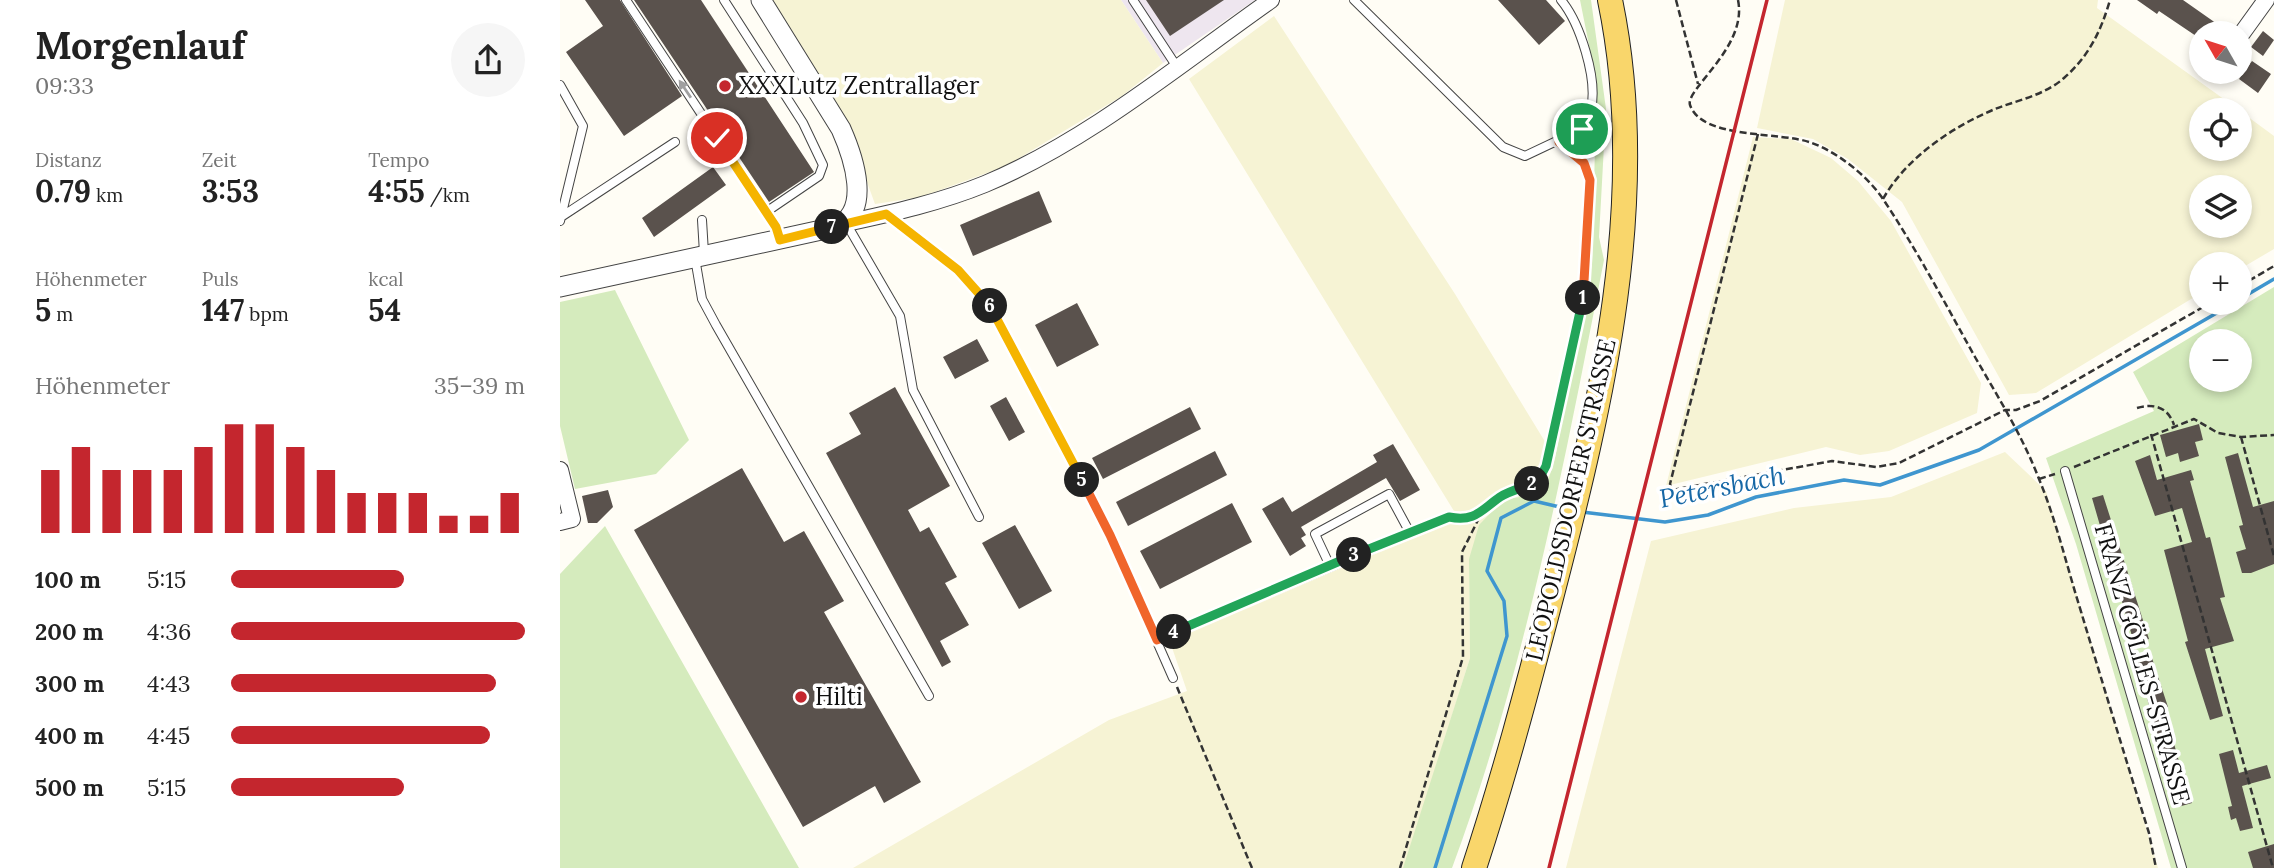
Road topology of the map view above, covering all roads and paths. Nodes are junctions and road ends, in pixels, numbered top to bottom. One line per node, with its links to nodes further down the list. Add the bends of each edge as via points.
1 (626, 0): 21 (lane, one-way to 1)
2 (724, 0): 21 (lane, via 803,123 823,165 819,176)
3 (761, 0): 25 (street, via 851,151 857,201)
4 (1133, 0): 14 (lane)
5 (1271, 0): 14 (street)
6 (1354, 0): 19 (lane, via 1503,147 1525,156)
7 (1561, 0): 19 (lane, via 1589,60 1592,108 1582,129)
8 (1610, 0): 53 (main road, LEOPOLDSDORFER STRASSE, via 1620,46 1627,151 1620,256 1602,376 1567,537 1507,769)
9 (1676, 0): 15 (path)
10 (1738, 0): 15 (path, via 1741,10 1733,38 1712,74)
11 (2110, 0): 20 (path, via 2102,30 2063,80 1968,122 1903,170)
12 (2266, 0): 13 (street)
13 (2251, 21)
14 (1177, 66): 22 (street, via 1091,125 985,184)
15 (1698, 84): 17 (path, via 1690,104 1699,118 1711,126)
16 (560, 85): 23 (lane, via 583,125)
17 (1759, 133): 20 (path, via 1814,143 1848,163); 33 (path, via 1672,490 1832,461 1876,467 1899,463)
18 (675, 142): 23 (lane)
19 (1559, 142): 41 (path, via 1584,163 1590,180 1585,284 1576,332 1546,466 1538,481 1501,496)
20 (1883, 199): 33 (path)
21 (765, 209): 26 (lane)
22 (886, 214): 25 (street); 48 (lane, via 958,270 986,299 1110,535)
23 (560, 218)
24 (702, 220): 27 (lane)
25 (846, 223): 26 (street); 42 (lane, via 900,316 914,390)
26 (780, 240): 27 (street)
27 (699, 257): 30 (street); 50 (lane, via 702,299)
28 (2274, 265): 29 (path)
29 (2252, 279)
30 (560, 287)
31 (2189, 315): 33 (path, via 2040,401)
32 (2137, 408): 34 (path, via 2160,406)
33 (2005, 410): 40 (path)
34 (2174, 425): 35 (path); 37 (path, via 2193,419 2218,433)
35 (2151, 434): 39 (path); 56 (path)
36 (2274, 435): 37 (path)
37 (2241, 437): 46 (path)
38 (560, 470): 44 (street, via 572,519)
39 (2065, 471): 40 (path); 55 (lane, FRANZ GÖLLES-STRASSE)
40 (2039, 479): 54 (path)
41 (1480, 516): 43 (path); 52 (path, via 1462,552 1463,657)
42 (979, 517)
43 (1449, 517): 45 (lane)
44 (560, 522)
45 (1409, 531): 47 (lane); 47 (lane, via 1389,494 1315,534)
46 (2274, 556)
47 (1329, 566): 48 (lane)
48 (1157, 640): 49 (lane)
49 (1173, 678): 51 (path)
50 (929, 696)
51 (1252, 868)
52 (1400, 868)
53 (1474, 868)
54 (2157, 868)
55 (2182, 868)
56 (2273, 868)

